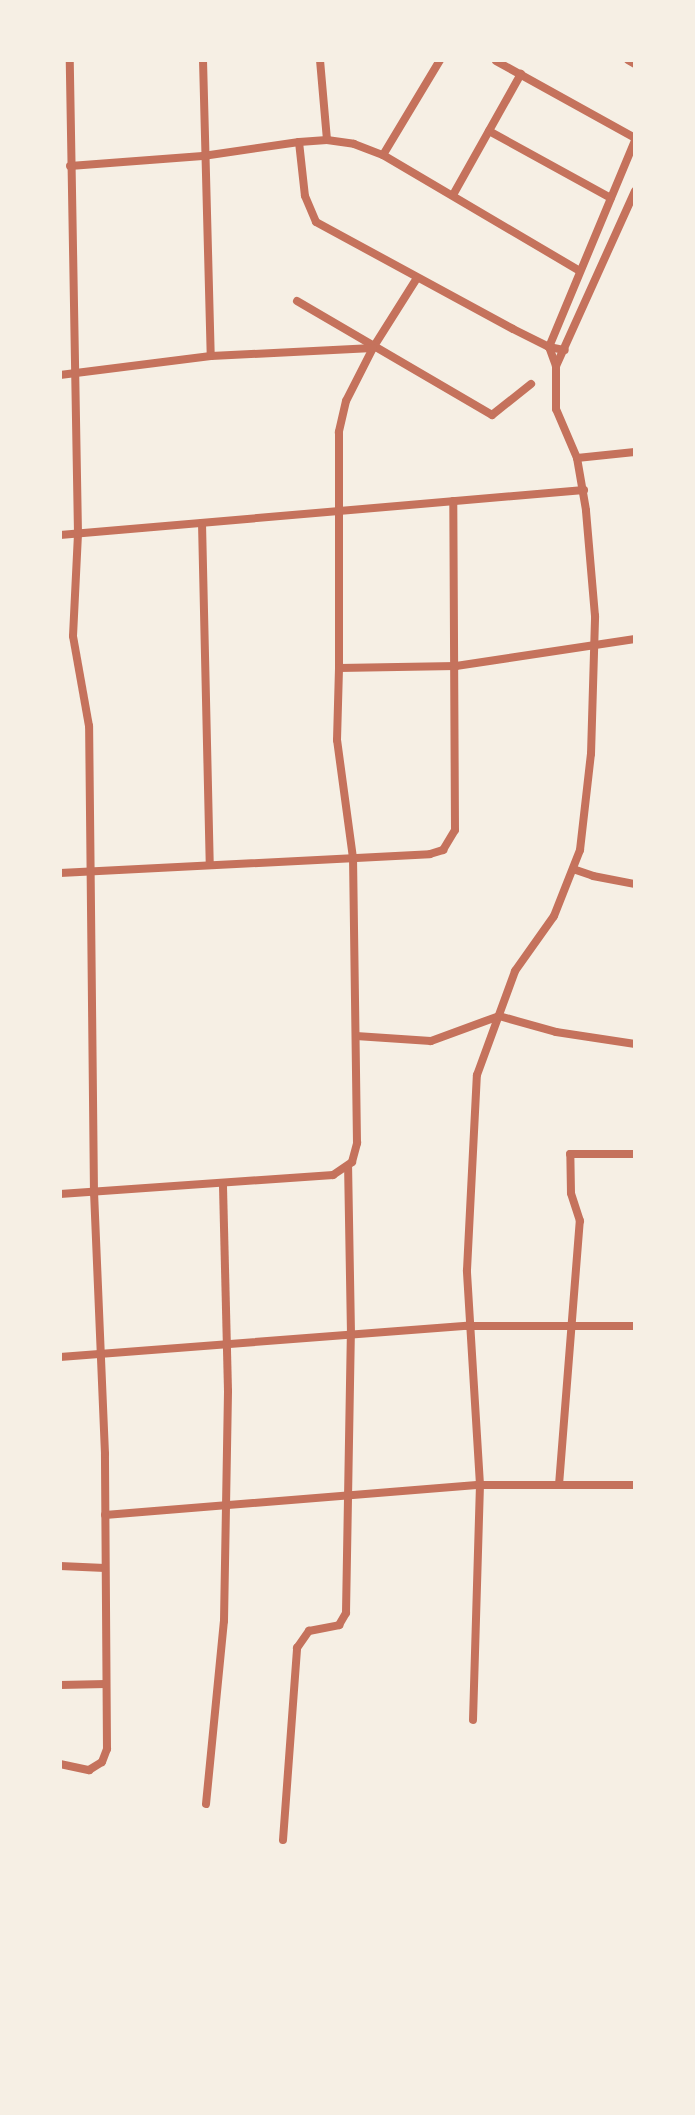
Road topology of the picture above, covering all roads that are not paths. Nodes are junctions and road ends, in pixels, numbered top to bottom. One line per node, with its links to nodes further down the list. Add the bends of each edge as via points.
1 (70, 60): 15 (street)
2 (203, 60): 14 (street)
3 (320, 60): 11 (street)
4 (440, 60): 13 (street)
5 (628, 60): 7 (street)
6 (496, 61): 8 (street)
7 (635, 64)
8 (521, 74): 9 (street); 10 (street)
9 (489, 131): 17 (street); 18 (street)
10 (635, 139): 18 (street)
11 (327, 140): 12 (street); 13 (street)
12 (299, 142): 14 (street); 20 (street, via 305,196 316,222)
13 (383, 155): 17 (street)
14 (203, 156): 15 (street); 27 (street)
15 (70, 166): 29 (street)
16 (635, 191): 23 (street)
17 (453, 195): 19 (street)
18 (611, 198): 19 (street)
19 (578, 270): 21 (street)
20 (417, 278): 24 (street); 25 (street)
21 (569, 294): 23 (street); 24 (street)
22 (297, 301): 25 (street)
23 (586, 301): 26 (street)
24 (549, 347): 26 (street); 28 (street)
25 (373, 348): 27 (street); 31 (street, via 492,415); 36 (street, via 346,401 339,432)
26 (565, 350): 28 (street)
27 (211, 356): 29 (street)
28 (556, 366): 33 (street, via 556,409)
29 (74, 374): 30 (street); 38 (street)
30 (60, 375)
31 (531, 384)
32 (635, 452): 33 (street)
33 (577, 458): 34 (street)
34 (584, 490): 35 (street); 41 (street)
35 (453, 501): 36 (street); 42 (street)
36 (339, 509): 37 (street); 43 (street)
37 (202, 523): 38 (street); 45 (street)
38 (78, 534): 39 (street); 47 (street, via 73,636 89,726)
39 (60, 535)
40 (635, 639): 41 (street)
41 (594, 645): 42 (street); 46 (street, via 591,754)
42 (456, 666): 43 (street); 44 (street, via 455,830 450,842 430,854)
43 (339, 668): 44 (street, via 337,740)
44 (353, 858): 45 (street); 51 (street)
45 (210, 864): 47 (street)
46 (573, 869): 49 (street); 50 (street, via 554,916 515,971)
47 (88, 871): 48 (street); 57 (street)
48 (60, 873)
49 (635, 884)
50 (499, 1016): 51 (street, via 431,1041); 52 (street, via 556,1032); 59 (street, via 477,1075)
51 (356, 1036): 54 (street, via 357,1143)
52 (635, 1044)
53 (635, 1154): 58 (street, via 570,1154 571,1193 580,1221)
54 (348, 1167): 55 (street, via 333,1175); 61 (street)
55 (223, 1183): 57 (street); 62 (street)
56 (60, 1194): 57 (street)
57 (94, 1194): 63 (street)
58 (571, 1325): 59 (street); 60 (street); 66 (street)
59 (467, 1326): 61 (street); 65 (street)
60 (635, 1326)
61 (351, 1334): 62 (street); 68 (street)
62 (226, 1343): 63 (street); 69 (street)
63 (103, 1353): 64 (street); 70 (street)
64 (60, 1357)
65 (480, 1485): 66 (street); 68 (street); 75 (street)
66 (559, 1485): 67 (street)
67 (635, 1485)
68 (348, 1498): 69 (street); 78 (street, via 344,1620 309,1631 297,1648)
69 (223, 1506): 70 (street); 77 (street, via 224,1621)
70 (105, 1515): 72 (street)
71 (60, 1566): 72 (street)
72 (105, 1568): 73 (street)
73 (106, 1684): 74 (street); 76 (street, via 107,1749 102,1762 89,1770)
74 (60, 1685)
75 (473, 1720)
76 (60, 1764)
77 (206, 1804)
78 (283, 1840)

